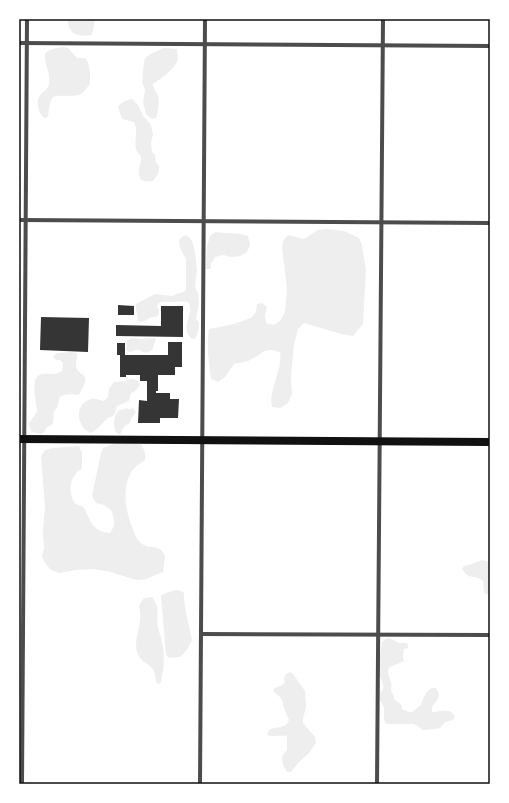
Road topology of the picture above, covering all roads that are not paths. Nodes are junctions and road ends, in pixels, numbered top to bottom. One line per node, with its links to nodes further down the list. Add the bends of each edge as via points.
1 (27, 19): 5 (street)
2 (205, 19): 6 (street)
3 (383, 19): 7 (street)
4 (19, 43): 5 (street)
5 (26, 43): 6 (street); 10 (street)
6 (205, 44): 7 (street); 11 (street)
7 (384, 46): 8 (street); 12 (street)
8 (490, 46)
9 (19, 220): 10 (street)
10 (25, 220): 11 (street); 14 (street)
11 (204, 222): 12 (street); 15 (street)
12 (382, 223): 13 (street); 16 (street)
13 (490, 223)
14 (22, 439): 15 (main road); 18 (street)
15 (202, 440): 16 (main road); 19 (street)
16 (380, 442): 17 (main road); 20 (street)
17 (490, 442)
18 (21, 631): 22 (street)
19 (201, 634): 20 (street); 23 (street)
20 (378, 635): 21 (street); 24 (street)
21 (490, 635)
22 (22, 784)
23 (200, 784)
24 (377, 784)

